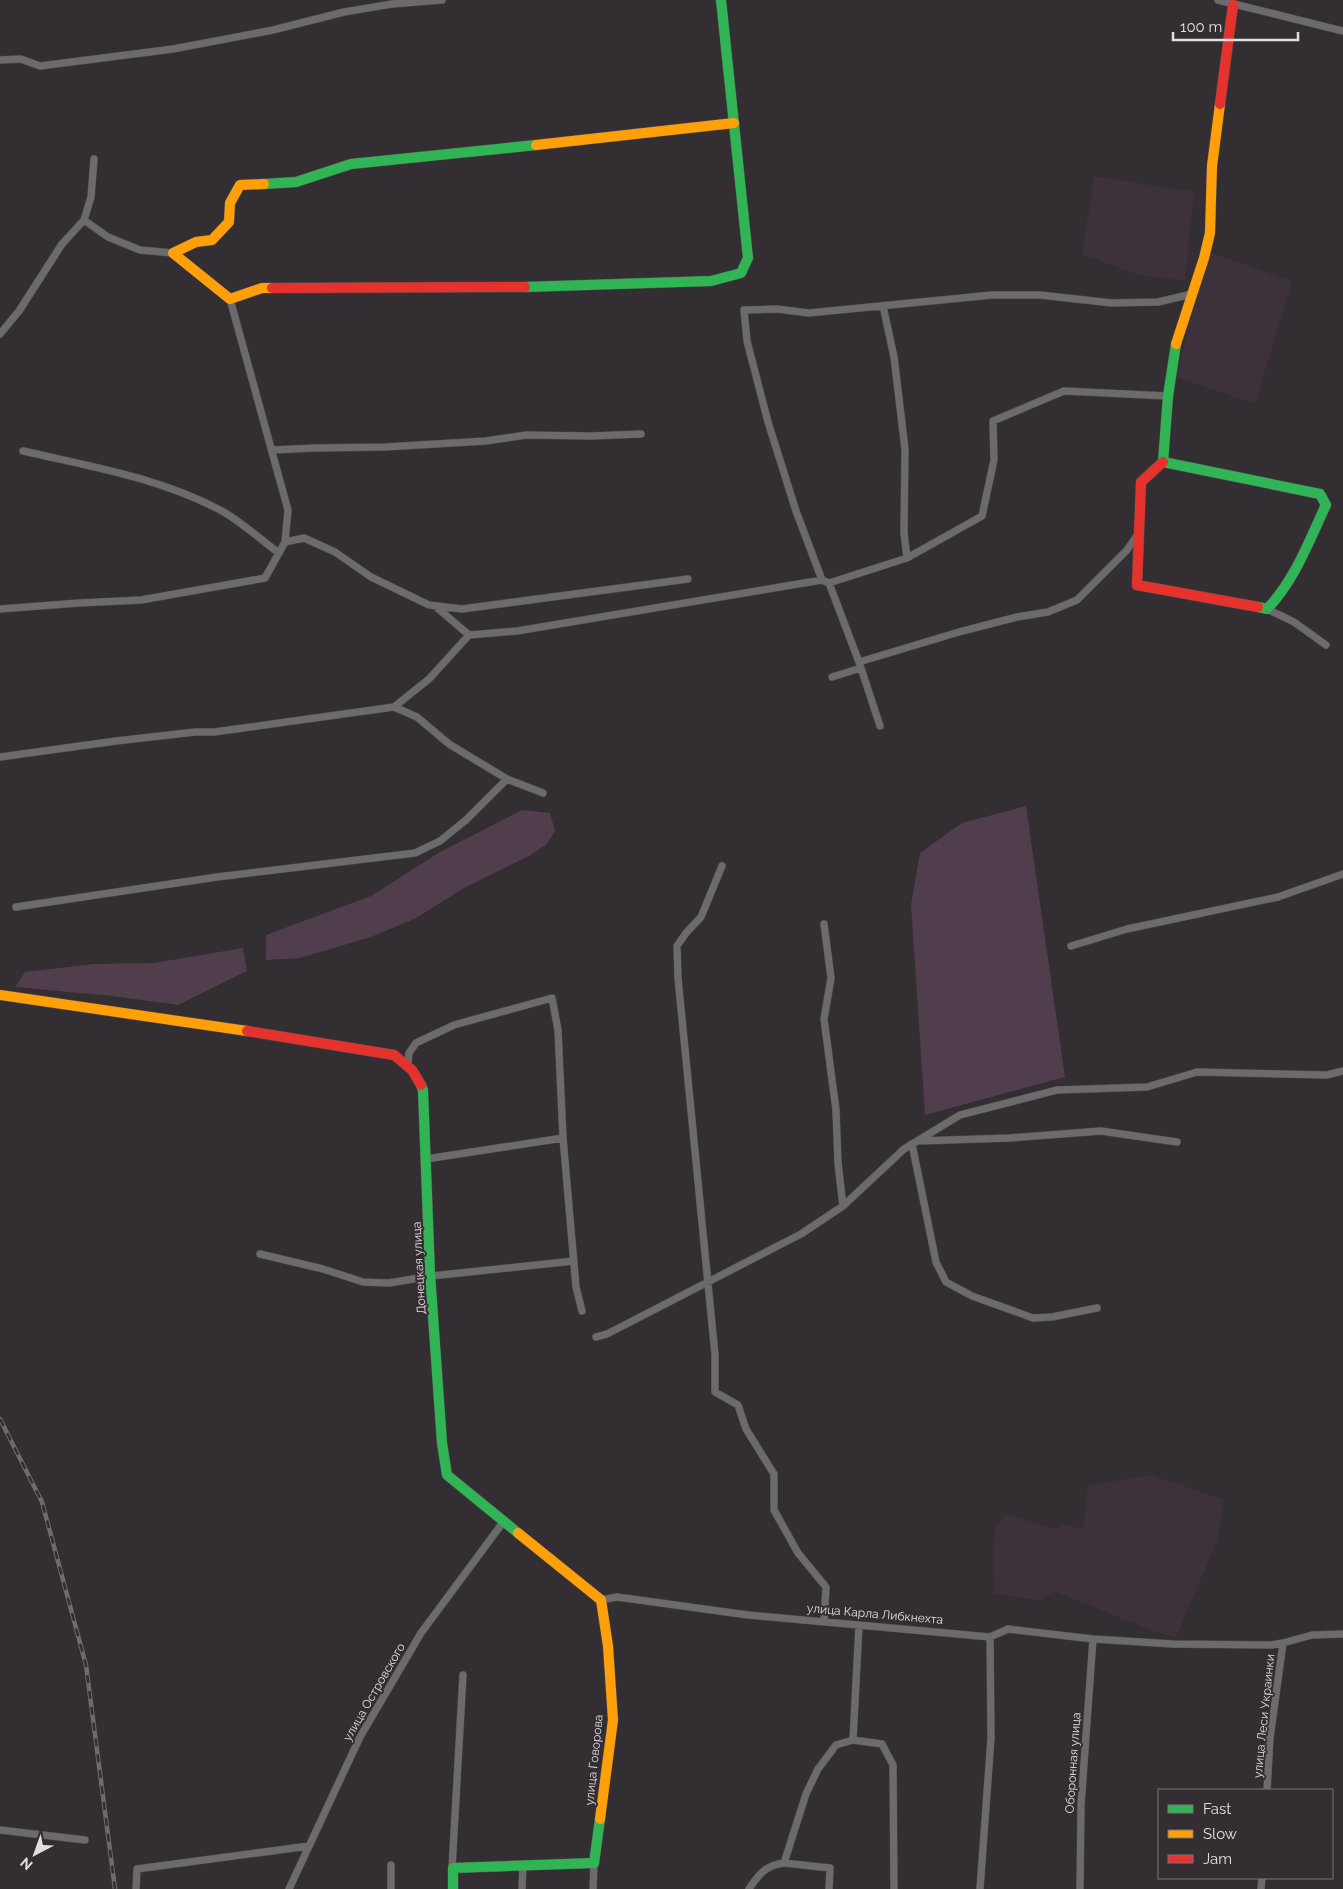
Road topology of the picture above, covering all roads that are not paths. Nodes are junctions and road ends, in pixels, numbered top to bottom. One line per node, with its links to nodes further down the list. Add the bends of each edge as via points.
1 (442, 0): 6 (street, via 344,12 173,49 40,66 21,59)
2 (720, 0): 7 (street)
3 (1218, 0): 4 (street)
4 (1233, 5): 5 (street); 11 (street, via 1212,166 1210,233)
5 (1343, 32)
6 (0, 60)
7 (734, 123): 10 (street, via 351,164 296,182 240,185 230,203 229,222 212,240 196,242); 12 (street, via 748,258 741,273 711,281 510,287 262,288)
8 (94, 159): 9 (street, via 91,197)
9 (84, 220): 10 (street, via 108,237 140,250); 14 (street, via 62,244 19,311)
10 (173, 253): 12 (street)
11 (1192, 294): 13 (street, via 1158,302 1112,303 1040,295 992,295); 15 (street, via 1175,347)
12 (230, 298): 17 (street)
13 (884, 306): 23 (street, via 905,449 904,533); 25 (street, via 809,313 777,309 744,310 747,341 768,422)
14 (0, 334)
15 (1168, 396): 19 (street); 23 (street, via 1064,390 993,421 994,460 982,516)
16 (641, 434): 17 (street, via 526,435 486,441)
17 (273, 450): 21 (street, via 288,510)
18 (23, 451): 22 (street, via 184,493 222,510)
19 (1163, 462): 20 (street, via 1141,482); 29 (street, via 1320,494 1326,505 1297,566)
20 (1138, 533): 29 (street, via 1137,585); 32 (street, via 1127,550 1077,600 1048,612 959,632)
21 (285, 542): 22 (street); 27 (street, via 304,538 335,552 371,577)
22 (279, 553): 28 (street, via 265,578 141,600)
23 (907, 558): 26 (street)
24 (688, 579): 27 (street, via 462,609)
25 (822, 580): 26 (street); 30 (street, via 517,631)
26 (829, 583): 32 (street)
27 (435, 606): 30 (street)
28 (0, 609)
29 (1268, 609): 31 (street, via 1294,622)
30 (469, 635): 34 (street, via 429,679)
31 (1326, 645)
32 (860, 665): 33 (street); 35 (street)
33 (832, 677)
34 (394, 707): 36 (street); 37 (street, via 417,717 449,744)
35 (880, 726)
36 (0, 757)
37 (507, 779): 38 (street); 41 (street, via 440,841 415,853 217,877)
38 (543, 794)
39 (722, 866): 55 (street, via 701,917 677,946 702,1236)
40 (1343, 874): 43 (street, via 1278,897 1127,930)
41 (16, 907)
42 (824, 924): 51 (street, via 831,978 824,1019 836,1110)
43 (1071, 946)
44 (0, 995): 45 (street, via 394,1055)
45 (408, 1064): 47 (street, via 409,1053 416,1043 454,1025 552,998 558,1030); 50 (street, Донецкая улица, via 424,1090)
46 (1343, 1071): 49 (street, via 1327,1076 1197,1072 1147,1087 1057,1090 960,1115)
47 (563, 1138): 50 (street); 53 (street)
48 (1177, 1142): 49 (street, via 1101,1131)
49 (914, 1143): 51 (street); 56 (street, via 936,1262 946,1282 972,1296 1033,1318)
50 (426, 1159): 54 (street, Донецкая улица)
51 (843, 1206): 55 (street, via 801,1234)
52 (260, 1254): 54 (street, via 363,1282 389,1283)
53 (574, 1261): 54 (street); 57 (street)
54 (430, 1276): 59 (street, Донецкая улица, via 447,1475)
55 (709, 1281): 58 (street); 61 (street, via 715,1392 738,1405 746,1429 774,1474 774,1510 798,1553 826,1587)
56 (1097, 1308)
57 (582, 1311)
58 (596, 1337)
59 (504, 1521): 60 (street); 72 (street, улица Островского, via 422,1633 360,1737)
60 (601, 1600): 61 (street, улица Карла Либкнехта, via 617,1597); 73 (street, улица Говорова, via 613,1720)
61 (824, 1622): 62 (street, улица Карла Либкнехта)
62 (859, 1625): 64 (street, улица Карла Либкнехта); 68 (street)
63 (1343, 1634): 66 (street, улица Карла Либкнехта, via 1312,1635)
64 (990, 1638): 65 (street, улица Карла Либкнехта, via 1008,1629); 87 (street, via 991,1738)
65 (1093, 1639): 66 (street, улица Карла Либкнехта, via 1173,1644); 88 (street, Оборонная улица, via 1081,1806)
66 (1283, 1643): 69 (street, улица Леси Украинки, via 1270,1738)
67 (463, 1675): 77 (street)
68 (853, 1740): 74 (street, via 836,1745 818,1769 806,1794); 86 (street, via 882,1744 893,1765)
69 (1267, 1789)
70 (0, 1830): 71 (street)
71 (84, 1840)
72 (309, 1846): 78 (street, via 137,1869); 79 (street, улица Островского)
73 (594, 1863): 75 (street); 83 (street, улица Говорова)
74 (784, 1863): 84 (street, via 759,1873); 85 (street, via 830,1868)
75 (523, 1864): 77 (street); 82 (street)
76 (391, 1865): 80 (street)
77 (453, 1868): 81 (street)
78 (136, 1889)
79 (289, 1889)
80 (391, 1889)
81 (453, 1889)
82 (522, 1889)
83 (593, 1889)
84 (749, 1889)
85 (829, 1889)
86 (894, 1889)
87 (980, 1889)
88 (1080, 1889)

